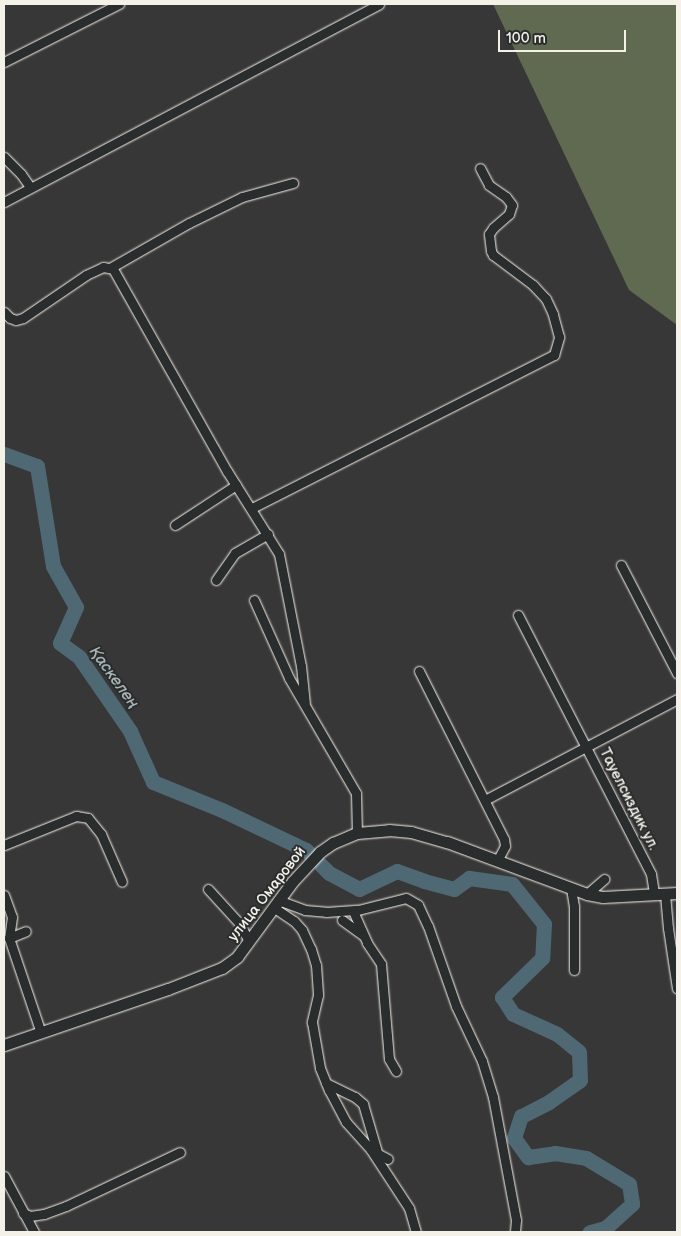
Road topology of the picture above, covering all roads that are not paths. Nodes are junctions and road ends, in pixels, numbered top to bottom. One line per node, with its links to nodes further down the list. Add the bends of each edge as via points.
1 (119, 4): 3 (street)
2 (379, 4): 7 (street)
3 (4, 62)
4 (4, 157): 7 (street, via 22,174)
5 (480, 168): 12 (street, via 489,185 512,205 509,214 489,234 491,251 546,299 559,337 554,355)
6 (293, 183): 9 (street, via 242,197)
7 (30, 188): 8 (street)
8 (4, 202)
9 (110, 268): 10 (street, via 103,267 86,275 23,318 16,320); 11 (street)
10 (4, 312)
11 (236, 485): 12 (street); 13 (street)
12 (252, 508): 14 (street)
13 (175, 525)
14 (268, 534): 16 (street, via 235,553); 22 (street, via 282,562)
15 (621, 565): 20 (street)
16 (216, 580)
17 (254, 600): 22 (street, via 289,678)
18 (518, 615): 23 (street)
19 (419, 671): 24 (street)
20 (677, 673)
21 (677, 698): 23 (street)
22 (305, 703): 25 (street, via 356,793)
23 (587, 746): 24 (street, Тауелсиздик ул.); 34 (street, Тауелсиздик ул.)
24 (485, 800): 27 (street, via 504,839 505,846)
25 (357, 833): 27 (street, улица Омаровой, via 411,832); 36 (street, улица Омаровой, via 320,852)
26 (4, 845): 29 (street, via 76,816 88,818 101,834)
27 (497, 860): 30 (street, улица Омаровой)
28 (604, 879): 33 (street)
29 (122, 882)
30 (571, 888): 33 (street, улица Омаровой); 43 (street)
31 (208, 889): 42 (street, via 239,923)
32 (677, 892): 34 (street, улица Омаровой)
33 (587, 894): 34 (street, улица Омаровой, via 602,897)
34 (660, 894): 44 (street, Тауелсиздик ул.)
35 (4, 895): 41 (street, via 12,917)
36 (275, 903): 37 (street, via 305,910); 42 (street, улица Омаровой); 48 (street, via 302,930 314,957 318,995 312,1022)
37 (353, 911): 40 (street); 56 (street, via 406,898 418,905 423,913 456,1006 482,1061 493,1097 516,1220)
38 (342, 920): 40 (street)
39 (26, 931): 41 (street)
40 (365, 937): 47 (street, via 381,964 389,1059)
41 (9, 938): 45 (street)
42 (249, 941): 45 (street, улица Омаровой, via 237,957 222,968)
43 (574, 970)
44 (677, 988)
45 (41, 1033): 46 (street, улица Омаровой)
46 (4, 1046)
47 (396, 1071)
48 (326, 1083): 49 (street, via 346,1122); 49 (street, via 356,1097 363,1104)
49 (374, 1151): 51 (street); 55 (street, via 408,1208)
50 (180, 1152): 53 (street, via 66,1206 44,1214 30,1216)
51 (388, 1159)
52 (4, 1176): 53 (street)
53 (23, 1213): 54 (street)
54 (34, 1232)
55 (416, 1232)
56 (515, 1232)

